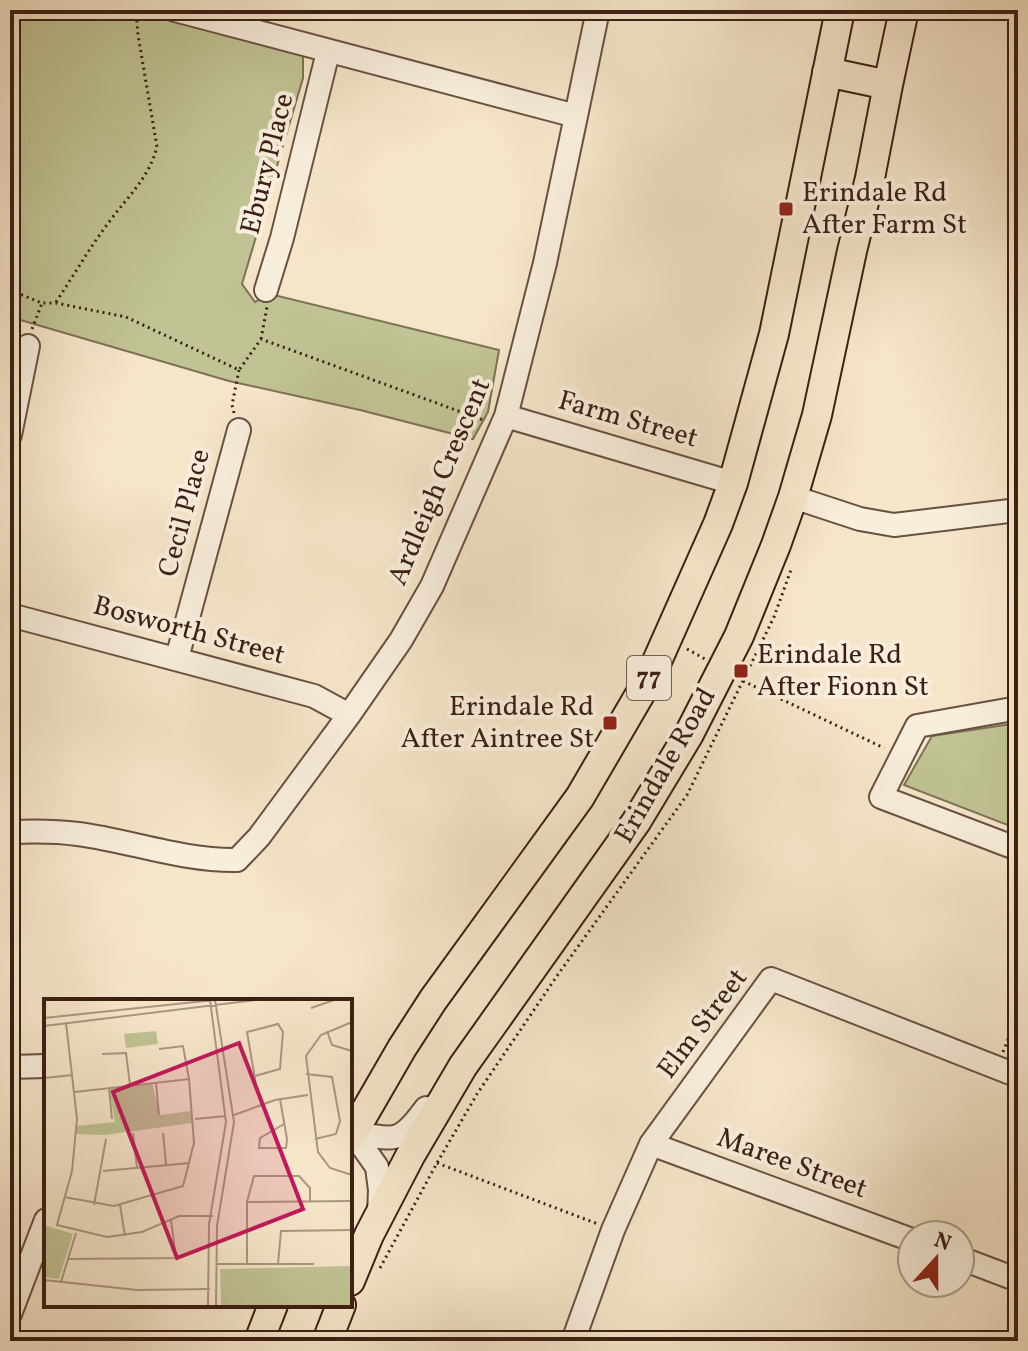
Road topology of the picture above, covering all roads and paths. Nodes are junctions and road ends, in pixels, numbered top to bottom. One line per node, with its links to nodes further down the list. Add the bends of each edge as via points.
1 (136, 10): 13 (path, via 157,147 153,164)
2 (175, 10): 6 (street)
3 (598, 10): 9 (street, Ardleigh Crescent)
4 (840, 10): 7 (main road, Erindale Road / 77)
5 (904, 10): 8 (main road, Erindale Road / 77)
6 (328, 52): 9 (street); 11 (street, Ebury Place)
7 (827, 72): 8 (main road); 20 (main road, Erindale Road / 77, via 774,334)
8 (888, 85): 21 (main road, Erindale Road / 77, via 817,415)
9 (576, 116): 17 (street, Ardleigh Crescent)
10 (10, 290): 12 (path)
11 (266, 290): 14 (path)
12 (42, 303): 13 (path); 15 (path)
13 (56, 303): 16 (path, via 126,317)
14 (261, 339): 16 (path); 17 (path)
15 (28, 346): 19 (street)
16 (239, 370): 18 (path, via 232,405)
17 (504, 421): 20 (street, Farm Street); 28 (street, Ardleigh Crescent, via 432,586)
18 (239, 430): 25 (street, Cecil Place)
19 (10, 435)
20 (733, 483): 24 (main road, Erindale Road / 77)
21 (793, 497): 22 (street, via 894,525); 26 (main road, Erindale Road / 77)
22 (1018, 510)
23 (10, 615): 25 (street, Bosworth Street)
24 (667, 639): 26 (path); 37 (main road, Erindale Road / 77, via 580,797 417,1024)
25 (177, 658): 28 (street, Bosworth Street, via 314,696)
26 (722, 669): 29 (path); 36 (main road, Erindale Road / 77, via 636,822)
27 (1018, 708): 29 (street, via 917,726)
28 (349, 715): 30 (street, Ardleigh Crescent, via 237,860 209,861 78,834)
29 (902, 756): 31 (street, via 881,797)
30 (10, 832)
31 (1018, 849)
32 (1018, 1014): 35 (path)
33 (44, 1066): 34 (street)
34 (10, 1067)
35 (1008, 1072): 40 (street, Elm Street, via 771,979)
36 (447, 1094): 38 (street, via 426,1108 402,1136); 42 (main road, Erindale Road / 77)
37 (352, 1132)
38 (352, 1134)
39 (352, 1135): 42 (street, via 377,1167)
40 (651, 1144): 44 (street, Elm Street); 45 (street, Maree Street)
41 (437, 1163): 44 (path)
42 (379, 1215): 47 (main road, Erindale Road / 77)
43 (44, 1225): 51 (street)
44 (613, 1230): 54 (street, Elm Street)
45 (896, 1234)
46 (976, 1264): 48 (street)
47 (352, 1276)
48 (1018, 1280)
49 (272, 1307): 52 (main road)
50 (340, 1307): 53 (main road)
51 (10, 1314)
52 (259, 1341)
53 (327, 1341)
54 (573, 1341)

